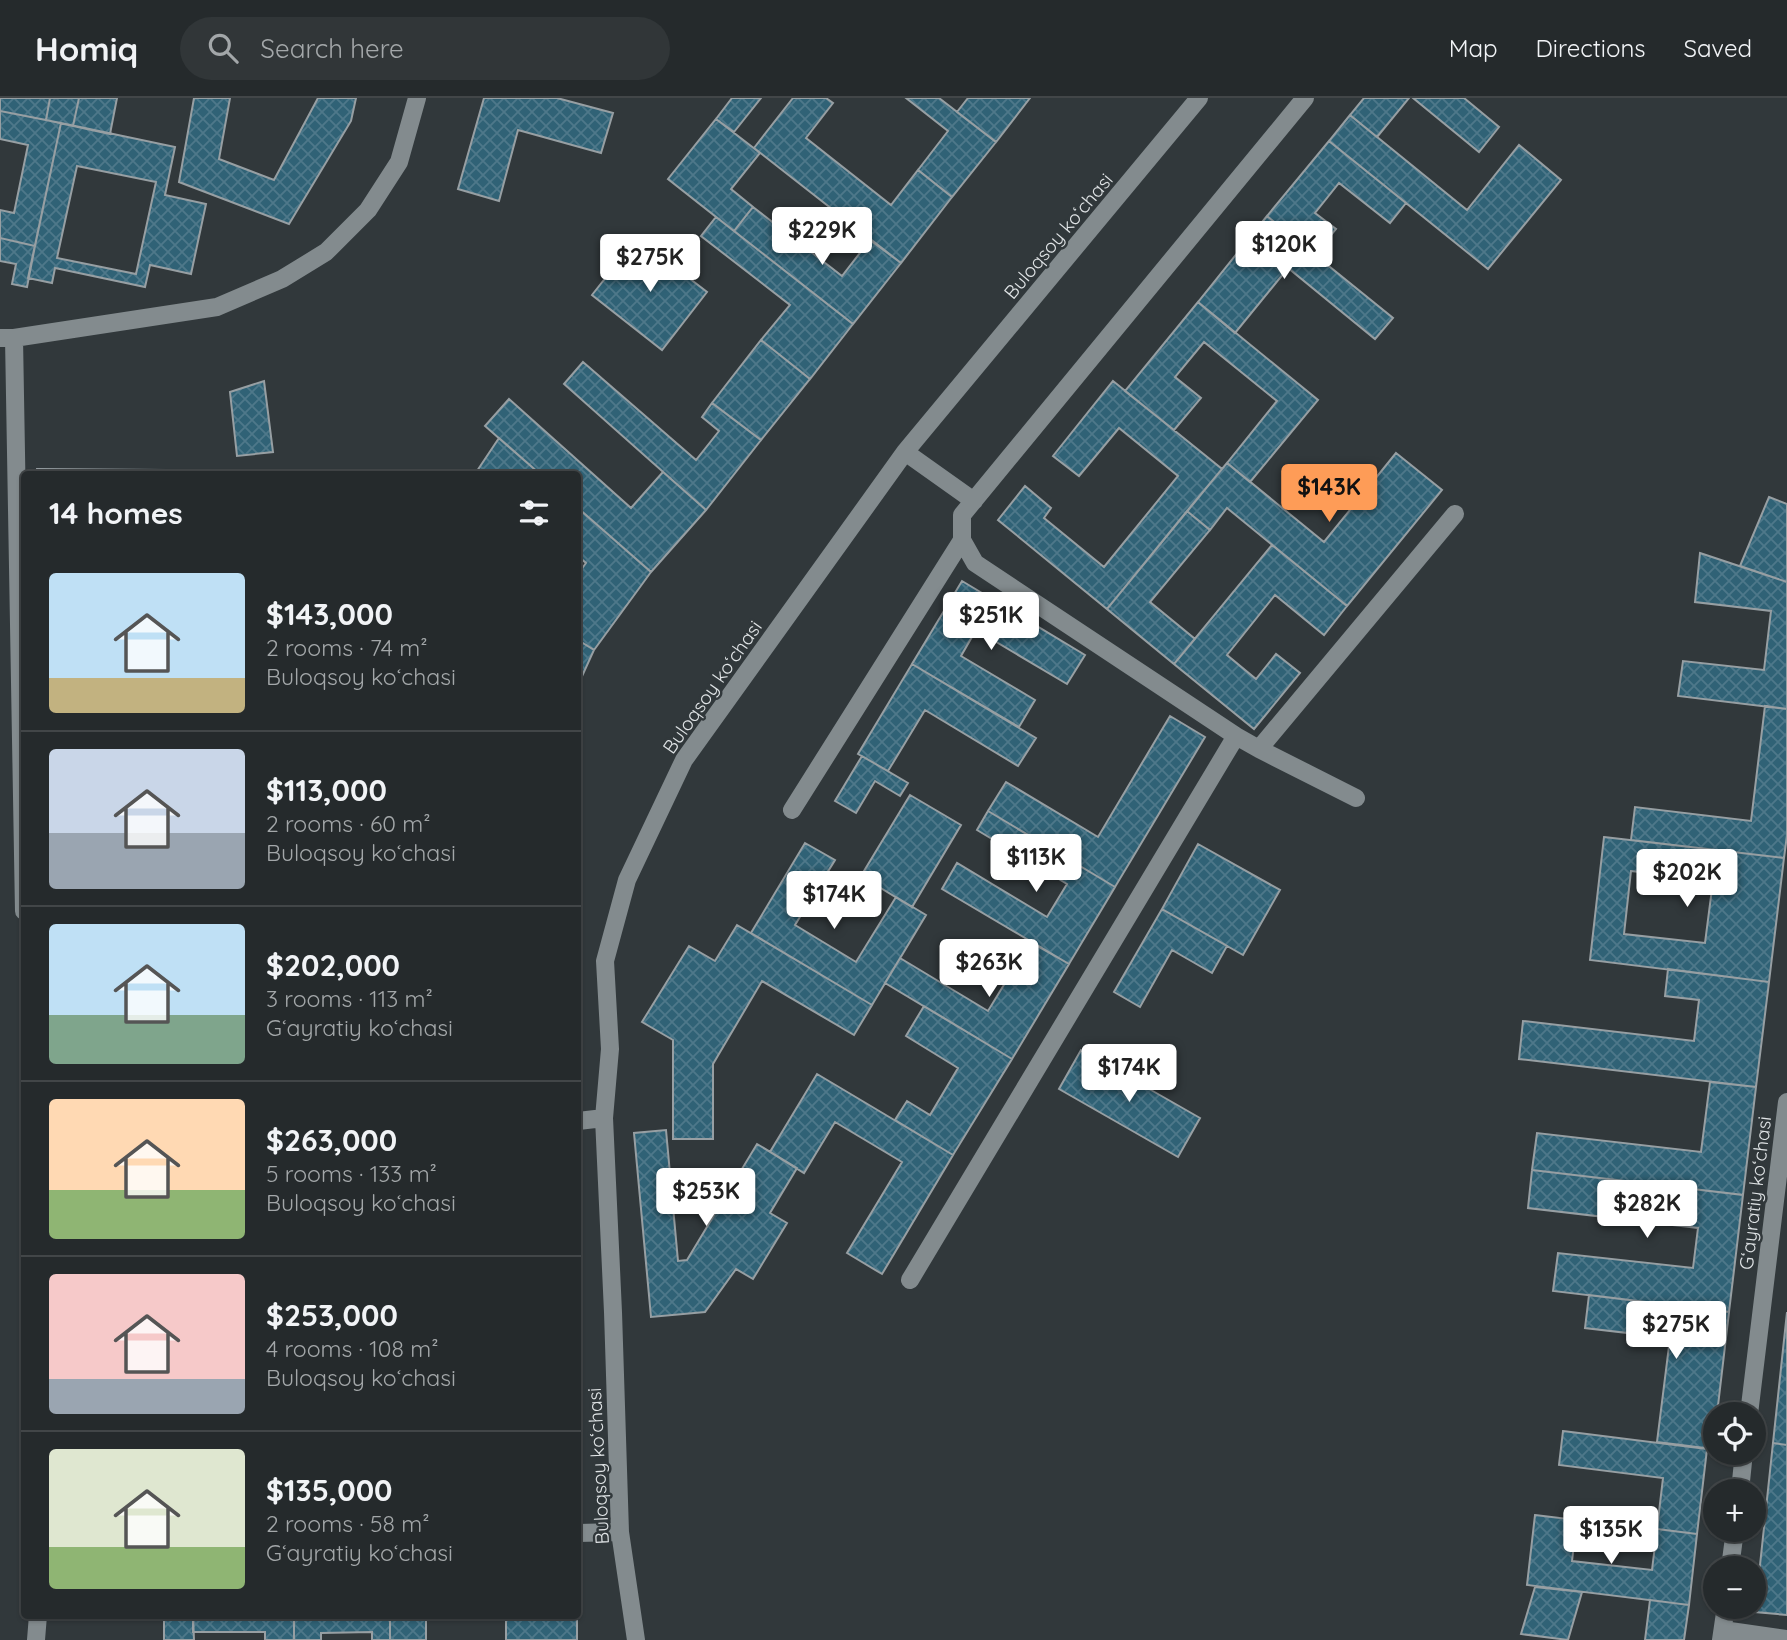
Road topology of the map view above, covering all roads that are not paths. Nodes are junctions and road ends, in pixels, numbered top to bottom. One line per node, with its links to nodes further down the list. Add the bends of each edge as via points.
1 (417, 98): 4 (street, via 399,162 368,210 326,252 282,279 218,307)
2 (1199, 98): 5 (street, Buloqsoy koʻchasi)
3 (1305, 98): 6 (street)
4 (7, 338): 12 (street)
5 (905, 452): 6 (street); 15 (street, Buloqsoy koʻchasi, via 684,760 627,880 605,961 610,1049)
6 (974, 501): 8 (street, via 962,515)
7 (1455, 514): 10 (street)
8 (962, 540): 9 (street, via 975,563); 13 (street)
9 (1236, 736): 10 (street); 17 (street)
10 (1259, 749): 11 (street)
11 (1356, 798)
12 (21, 810)
13 (792, 810)
14 (1787, 1102): 18 (street, Gʻayratiy koʻchasi)
15 (604, 1118): 16 (street); 19 (street, Buloqsoy koʻchasi)
16 (581, 1121)
17 (910, 1280)
18 (1750, 1402)
19 (620, 1532): 20 (street); 25 (street, Buloqsoy koʻchasi)
20 (581, 1533)
21 (38, 1619): 24 (street)
22 (1722, 1635): 23 (street)
23 (1787, 1639)
24 (36, 1640)
25 (636, 1640)

